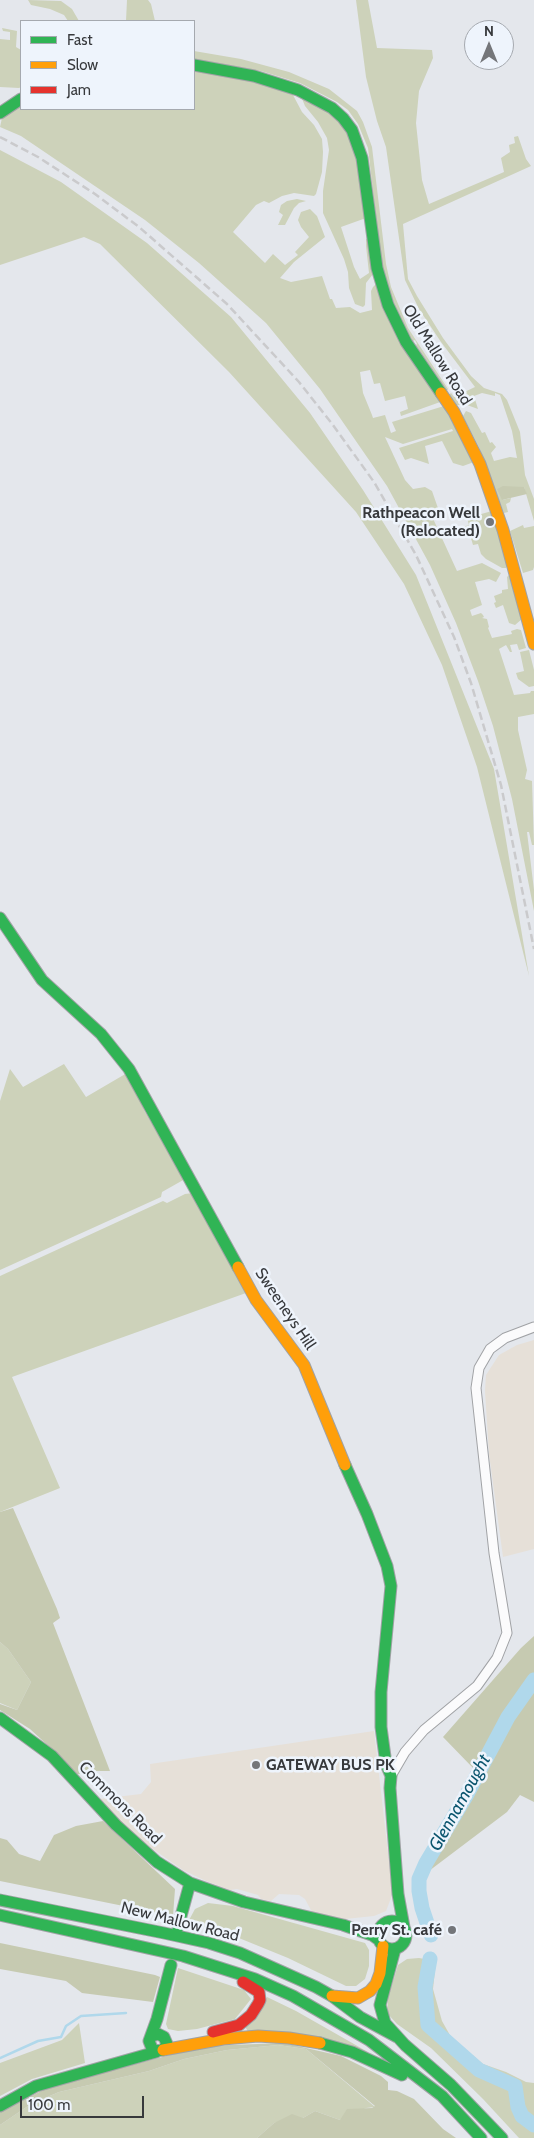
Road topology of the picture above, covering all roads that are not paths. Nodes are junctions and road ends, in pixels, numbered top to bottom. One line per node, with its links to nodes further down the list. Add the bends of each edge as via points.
1 (195, 65): 4 (main road, Old Mallow Road, via 254,76 298,90 332,108 352,130 362,158 377,268 388,306 406,342 454,412 480,464 503,530)
2 (20, 100): 3 (main road)
3 (2, 109)
4 (534, 644)
5 (0, 918): 8 (main road, Sweeneys Hill, via 42,980 101,1034 129,1069 256,1300 304,1365 390,1574 380,1727)
6 (534, 1327): 8 (street, via 505,1338 490,1349 479,1368 476,1388 494,1553 507,1633 497,1658 476,1686 424,1730 405,1752)
7 (0, 1718): 9 (main road, Commons Road, via 52,1756 116,1825 157,1862)
8 (391, 1776): 10 (main road, Sweeneys Hill)
9 (190, 1882): 14 (main road, Commons Road, via 244,1902); 15 (main road)
10 (398, 1894): 13 (main road); 16 (main road, Sweeneys Hill)
11 (0, 1900): 21 (main road, New Mallow Road, via 209,1943 266,1963)
12 (0, 1915): 18 (main road, New Mallow Road)
13 (386, 1922): 14 (main road); 16 (main road, via 396,1922); 17 (main road, via 379,1931)
14 (343, 1925): 17 (main road, via 372,1935)
15 (178, 1927)
16 (404, 1927): 19 (main road, via 406,1938)
17 (381, 1943): 19 (main road); 21 (main road, via 380,1973 370,1991 353,1998)
18 (133, 1944): 23 (main road, via 240,1980 260,1995 251,2015 239,2025); 24 (main road, New Mallow Road, via 218,1966 293,1996 369,2040)
19 (395, 1949): 22 (main road, via 380,2009 385,2023)
20 (171, 1965): 23 (main road, via 157,2020)
21 (332, 1996): 22 (main road, New Mallow Road, via 353,2013)
22 (396, 2036): 27 (main road, New Mallow Road, via 457,2090)
23 (157, 2042): 24 (main road, via 258,2036 320,2043 392,2069); 25 (main road, via 135,2060 36,2086)
24 (442, 2096): 26 (main road, New Mallow Road)
25 (0, 2106)
26 (481, 2138)
27 (502, 2138)

